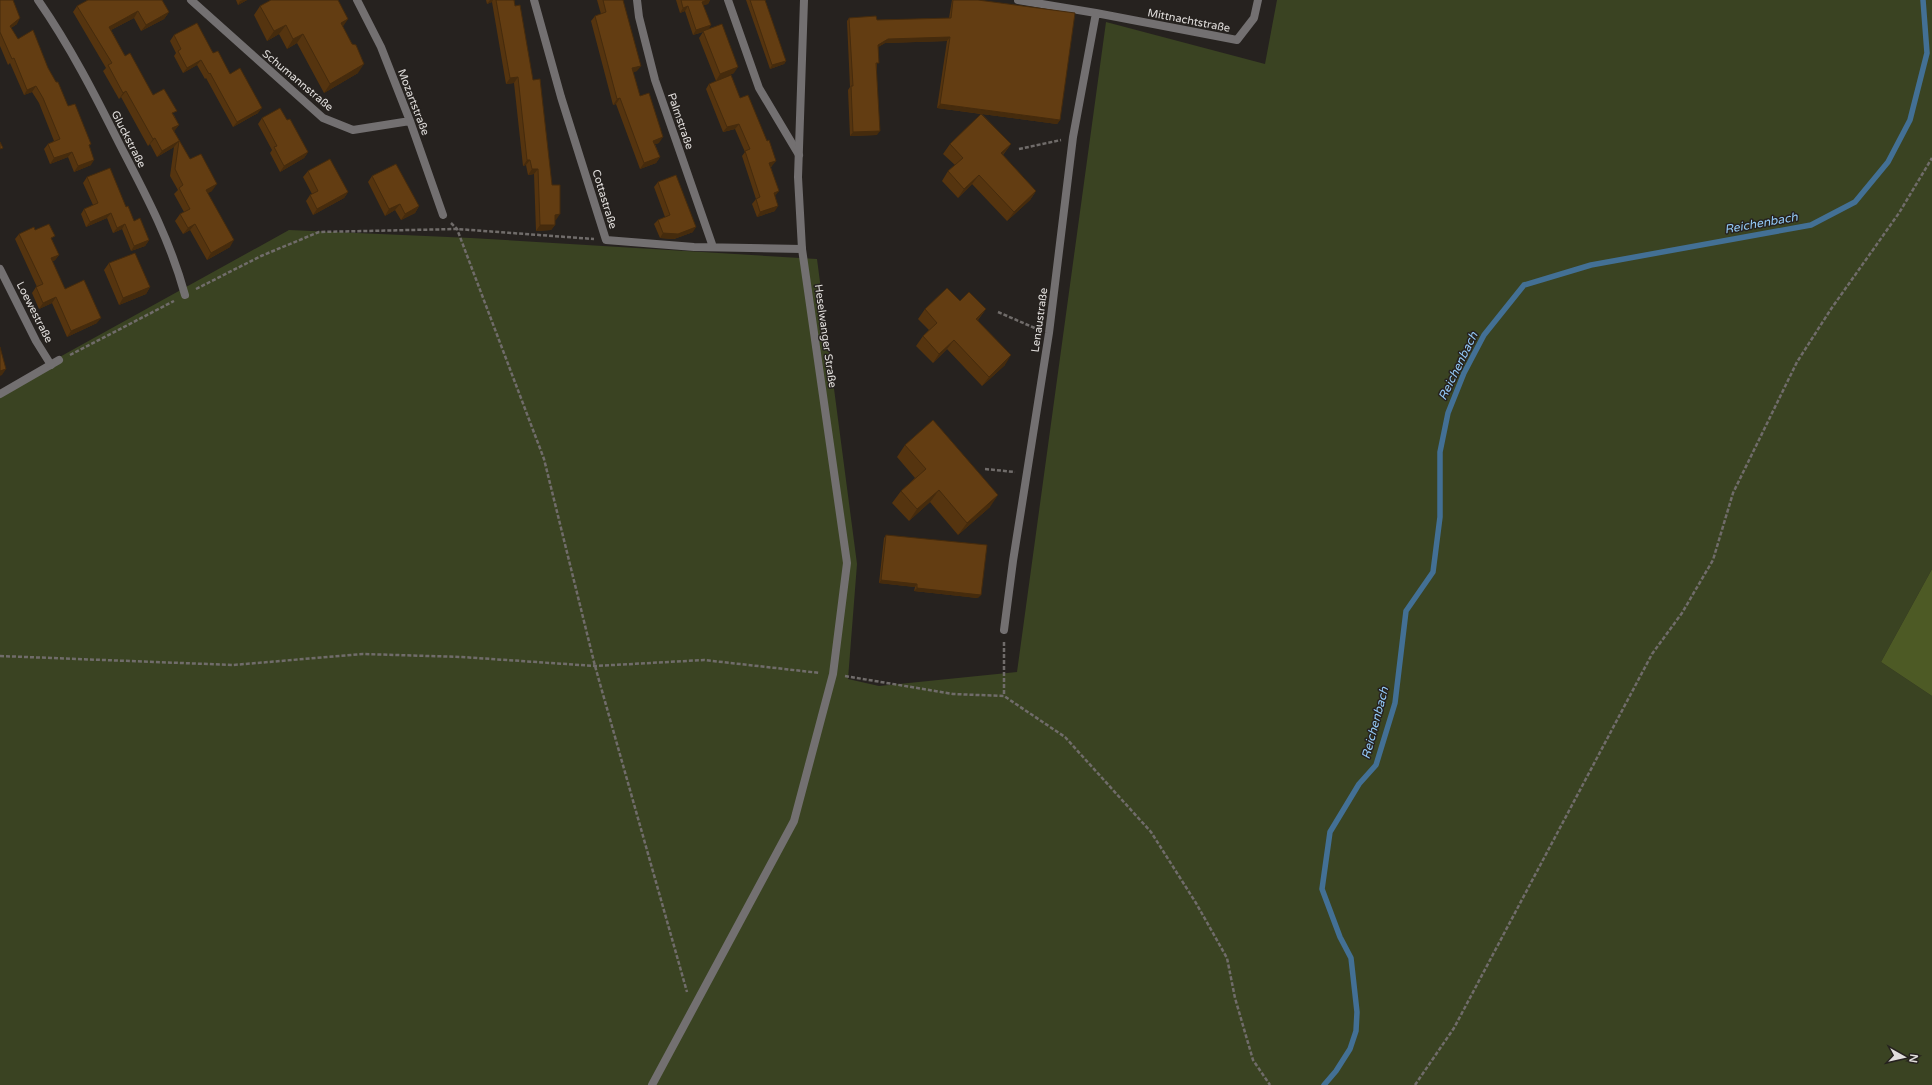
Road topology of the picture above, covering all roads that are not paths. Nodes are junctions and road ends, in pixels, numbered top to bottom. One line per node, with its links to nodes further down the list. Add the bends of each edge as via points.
1 (38, 0): 17 (street, Gluckstraße, via 56,25 84,75 161,224 176,262)
2 (191, 0): 11 (street, Schumannstraße, via 323,118 354,130)
3 (357, 0): 11 (street, Mozartstraße, via 381,47)
4 (534, 0): 14 (street, Cottastraße, via 606,240 694,247)
5 (637, 0): 14 (street, Palmstraße, via 655,80)
6 (728, 0): 12 (street, via 759,88)
7 (804, 0): 12 (street, Heselwanger Straße)
8 (1018, 0): 10 (street, Mittnachtstraße)
9 (1258, 0): 10 (street, Mittnachtstraße, via 1254,18 1237,40)
10 (1096, 13): 21 (street, Lenaustraße, via 1073,137 1049,333)
11 (410, 121): 13 (street, Mozartstraße)
12 (799, 155): 15 (street, Heselwanger Straße)
13 (443, 215)
14 (713, 246): 15 (street, Cottastraße)
15 (802, 249): 22 (street, Heselwanger Straße, via 847,563 833,674 794,821)
16 (0, 269): 19 (street, Loewestraße)
17 (185, 295)
18 (59, 360): 19 (street)
19 (51, 365): 20 (street)
20 (0, 394)
21 (1004, 630)
22 (652, 1085)

